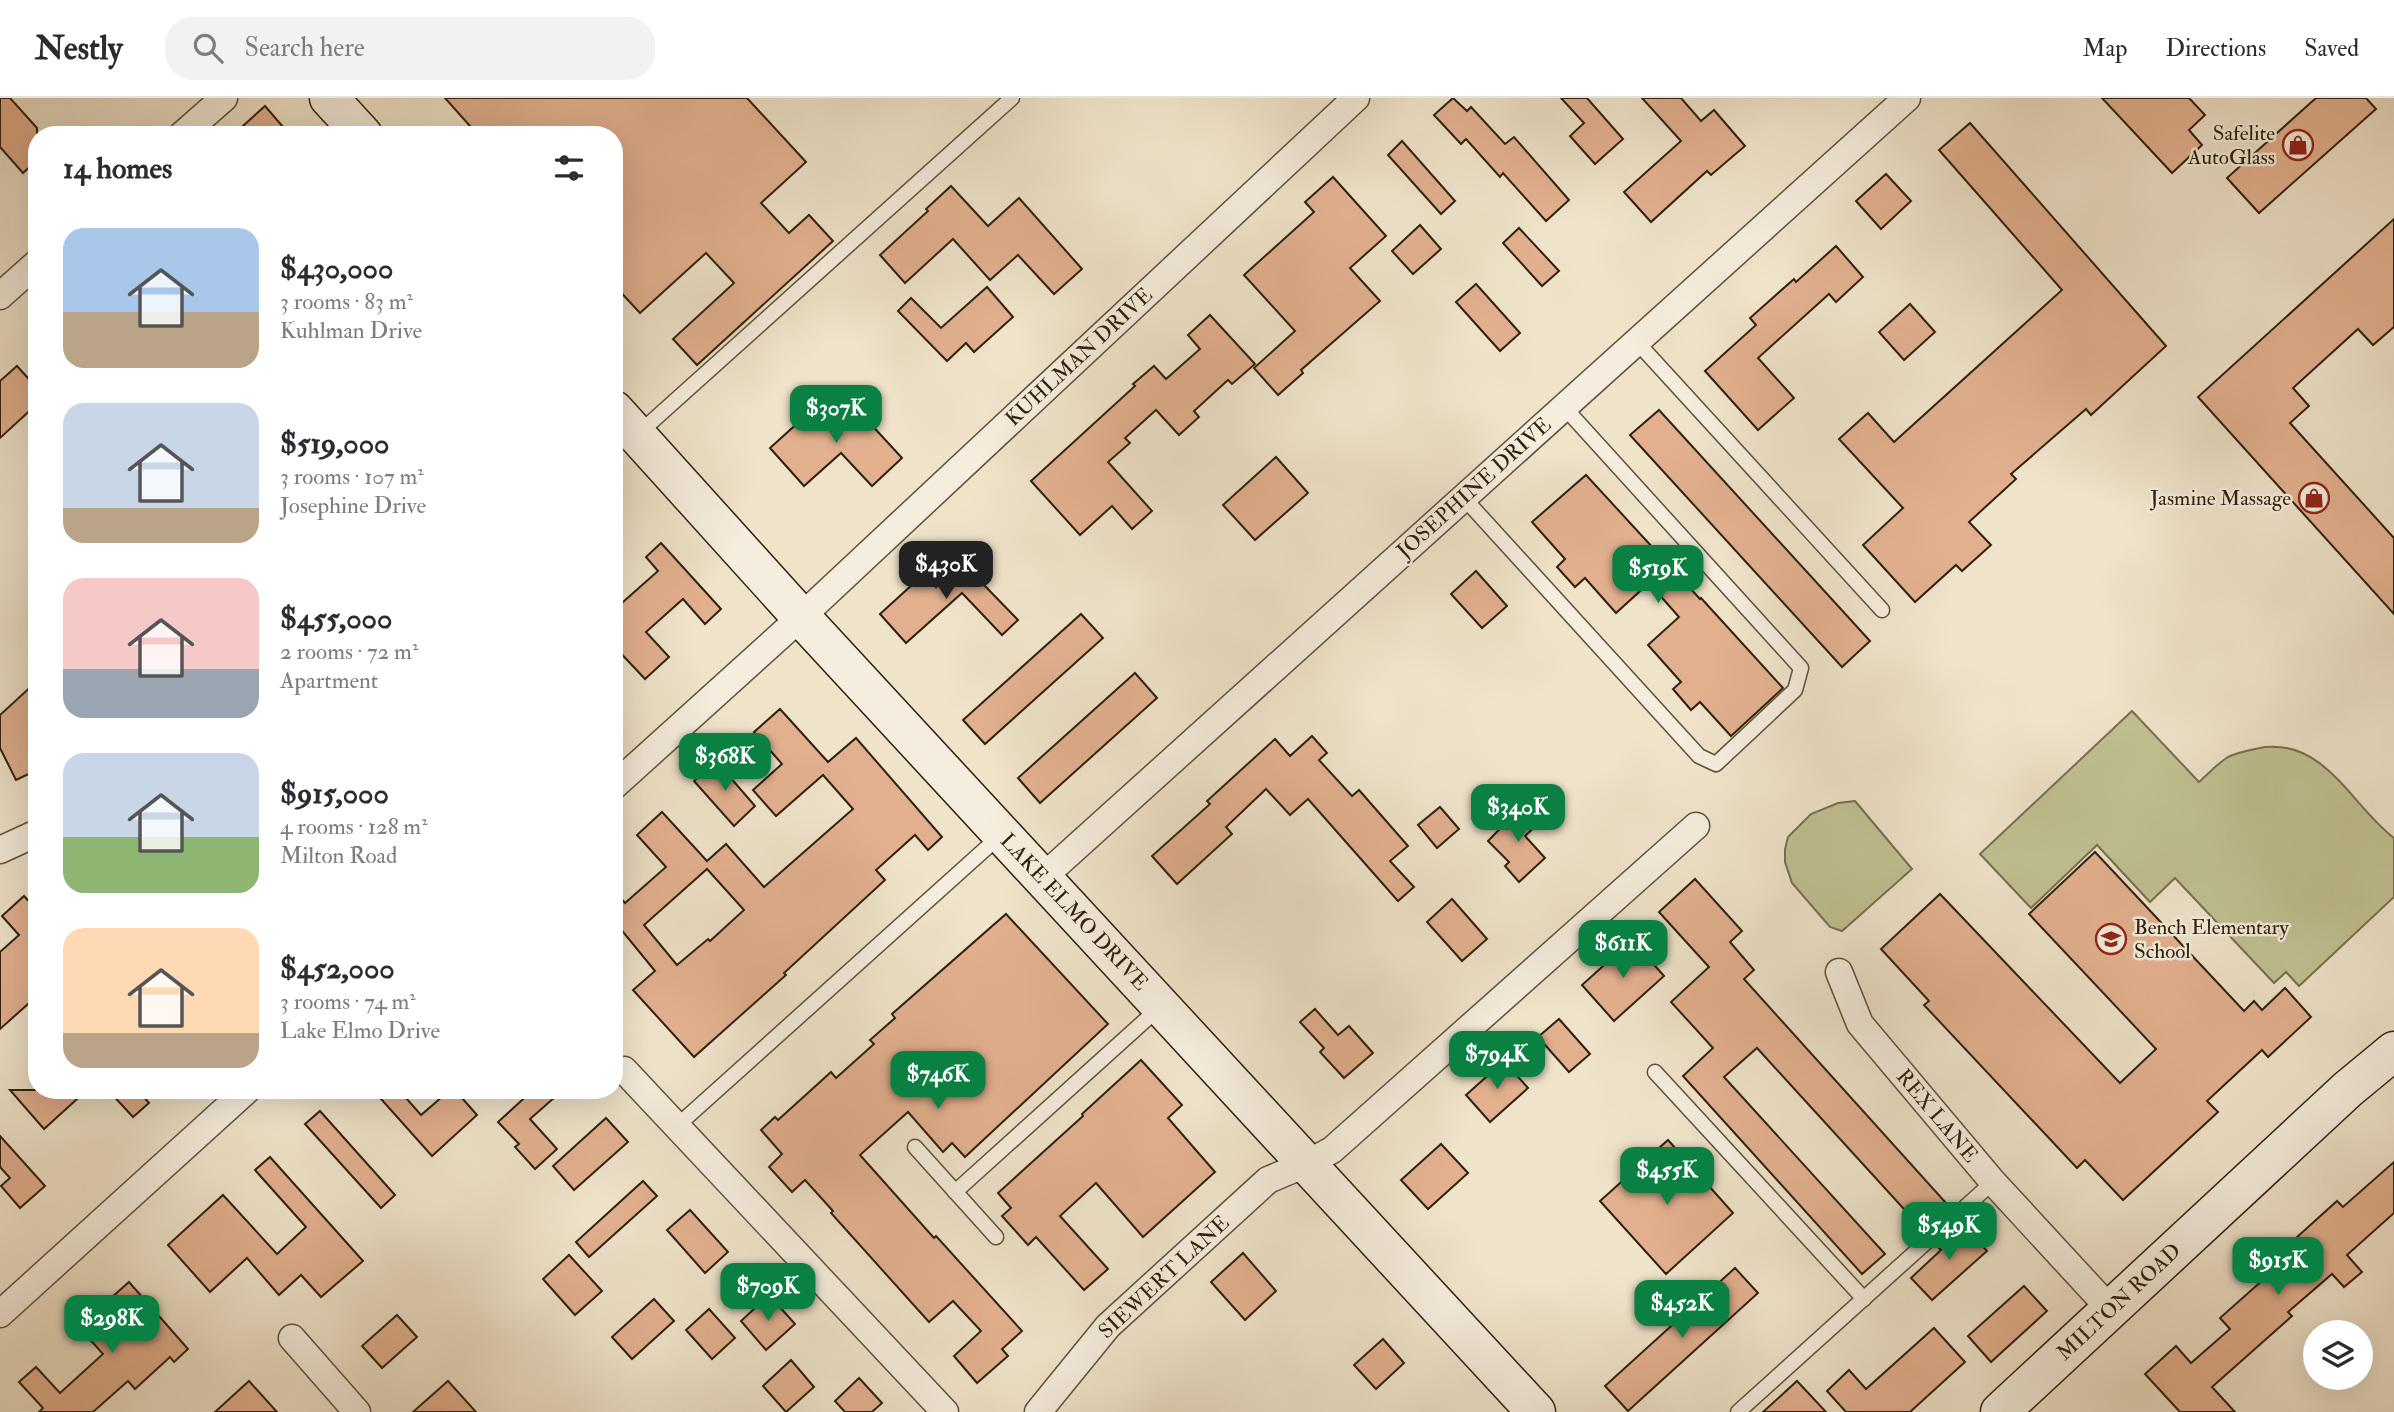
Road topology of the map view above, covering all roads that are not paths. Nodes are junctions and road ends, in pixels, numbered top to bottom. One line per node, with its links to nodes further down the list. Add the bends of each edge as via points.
1 (223, 98): 6 (street)
2 (329, 98): 7 (main road)
3 (1012, 98): 12 (lane)
4 (1356, 98): 15 (street, KUHLMAN DRIVE)
5 (1907, 98): 10 (street, JOSEPHINE DRIVE)
6 (192, 126)
7 (355, 126)
8 (28, 271): 9 (street)
9 (0, 296)
10 (1636, 341): 11 (street, JOSEPHINE DRIVE); 14 (lane)
11 (1564, 407): 13 (street, JOSEPHINE DRIVE); 13 (lane, via 1801,668 1795,690 1716,764 1699,756)
12 (626, 423): 15 (main road, LAKE ELMO DRIVE)
13 (1464, 498): 21 (street, JOSEPHINE DRIVE)
14 (1882, 610)
15 (802, 617): 16 (street, KUHLMAN DRIVE); 18 (main road, LAKE ELMO DRIVE)
16 (623, 778)
17 (1696, 826): 30 (street, SIEWERT LANE, via 1332,1150)
18 (1002, 834): 21 (main road, LAKE ELMO DRIVE); 28 (lane)
19 (28, 837): 20 (street)
20 (0, 850)
21 (1042, 878): 23 (main road, LAKE ELMO DRIVE)
22 (1839, 972): 31 (street, REX LANE, via 1860,1024)
23 (1161, 1006): 30 (main road, LAKE ELMO DRIVE); 32 (lane)
24 (2394, 1051): 35 (main road, MILTON ROAD)
25 (624, 1070): 28 (street)
26 (1655, 1072): 34 (lane)
27 (237, 1099): 36 (street)
28 (677, 1126): 39 (street)
29 (915, 1147): 32 (lane)
30 (1308, 1163): 40 (street, SIEWERT LANE, via 1268,1180 1108,1326); 41 (main road, LAKE ELMO DRIVE)
31 (1993, 1182): 34 (lane); 35 (street, REX LANE)
32 (955, 1192): 33 (lane)
33 (996, 1237)
34 (1864, 1299): 42 (lane)
35 (2111, 1310): 43 (main road, MILTON ROAD)
36 (0, 1314)
37 (292, 1338): 38 (street)
38 (358, 1412)
39 (945, 1412)
40 (1038, 1412)
41 (1536, 1412)
42 (1738, 1412)
43 (2000, 1412)

